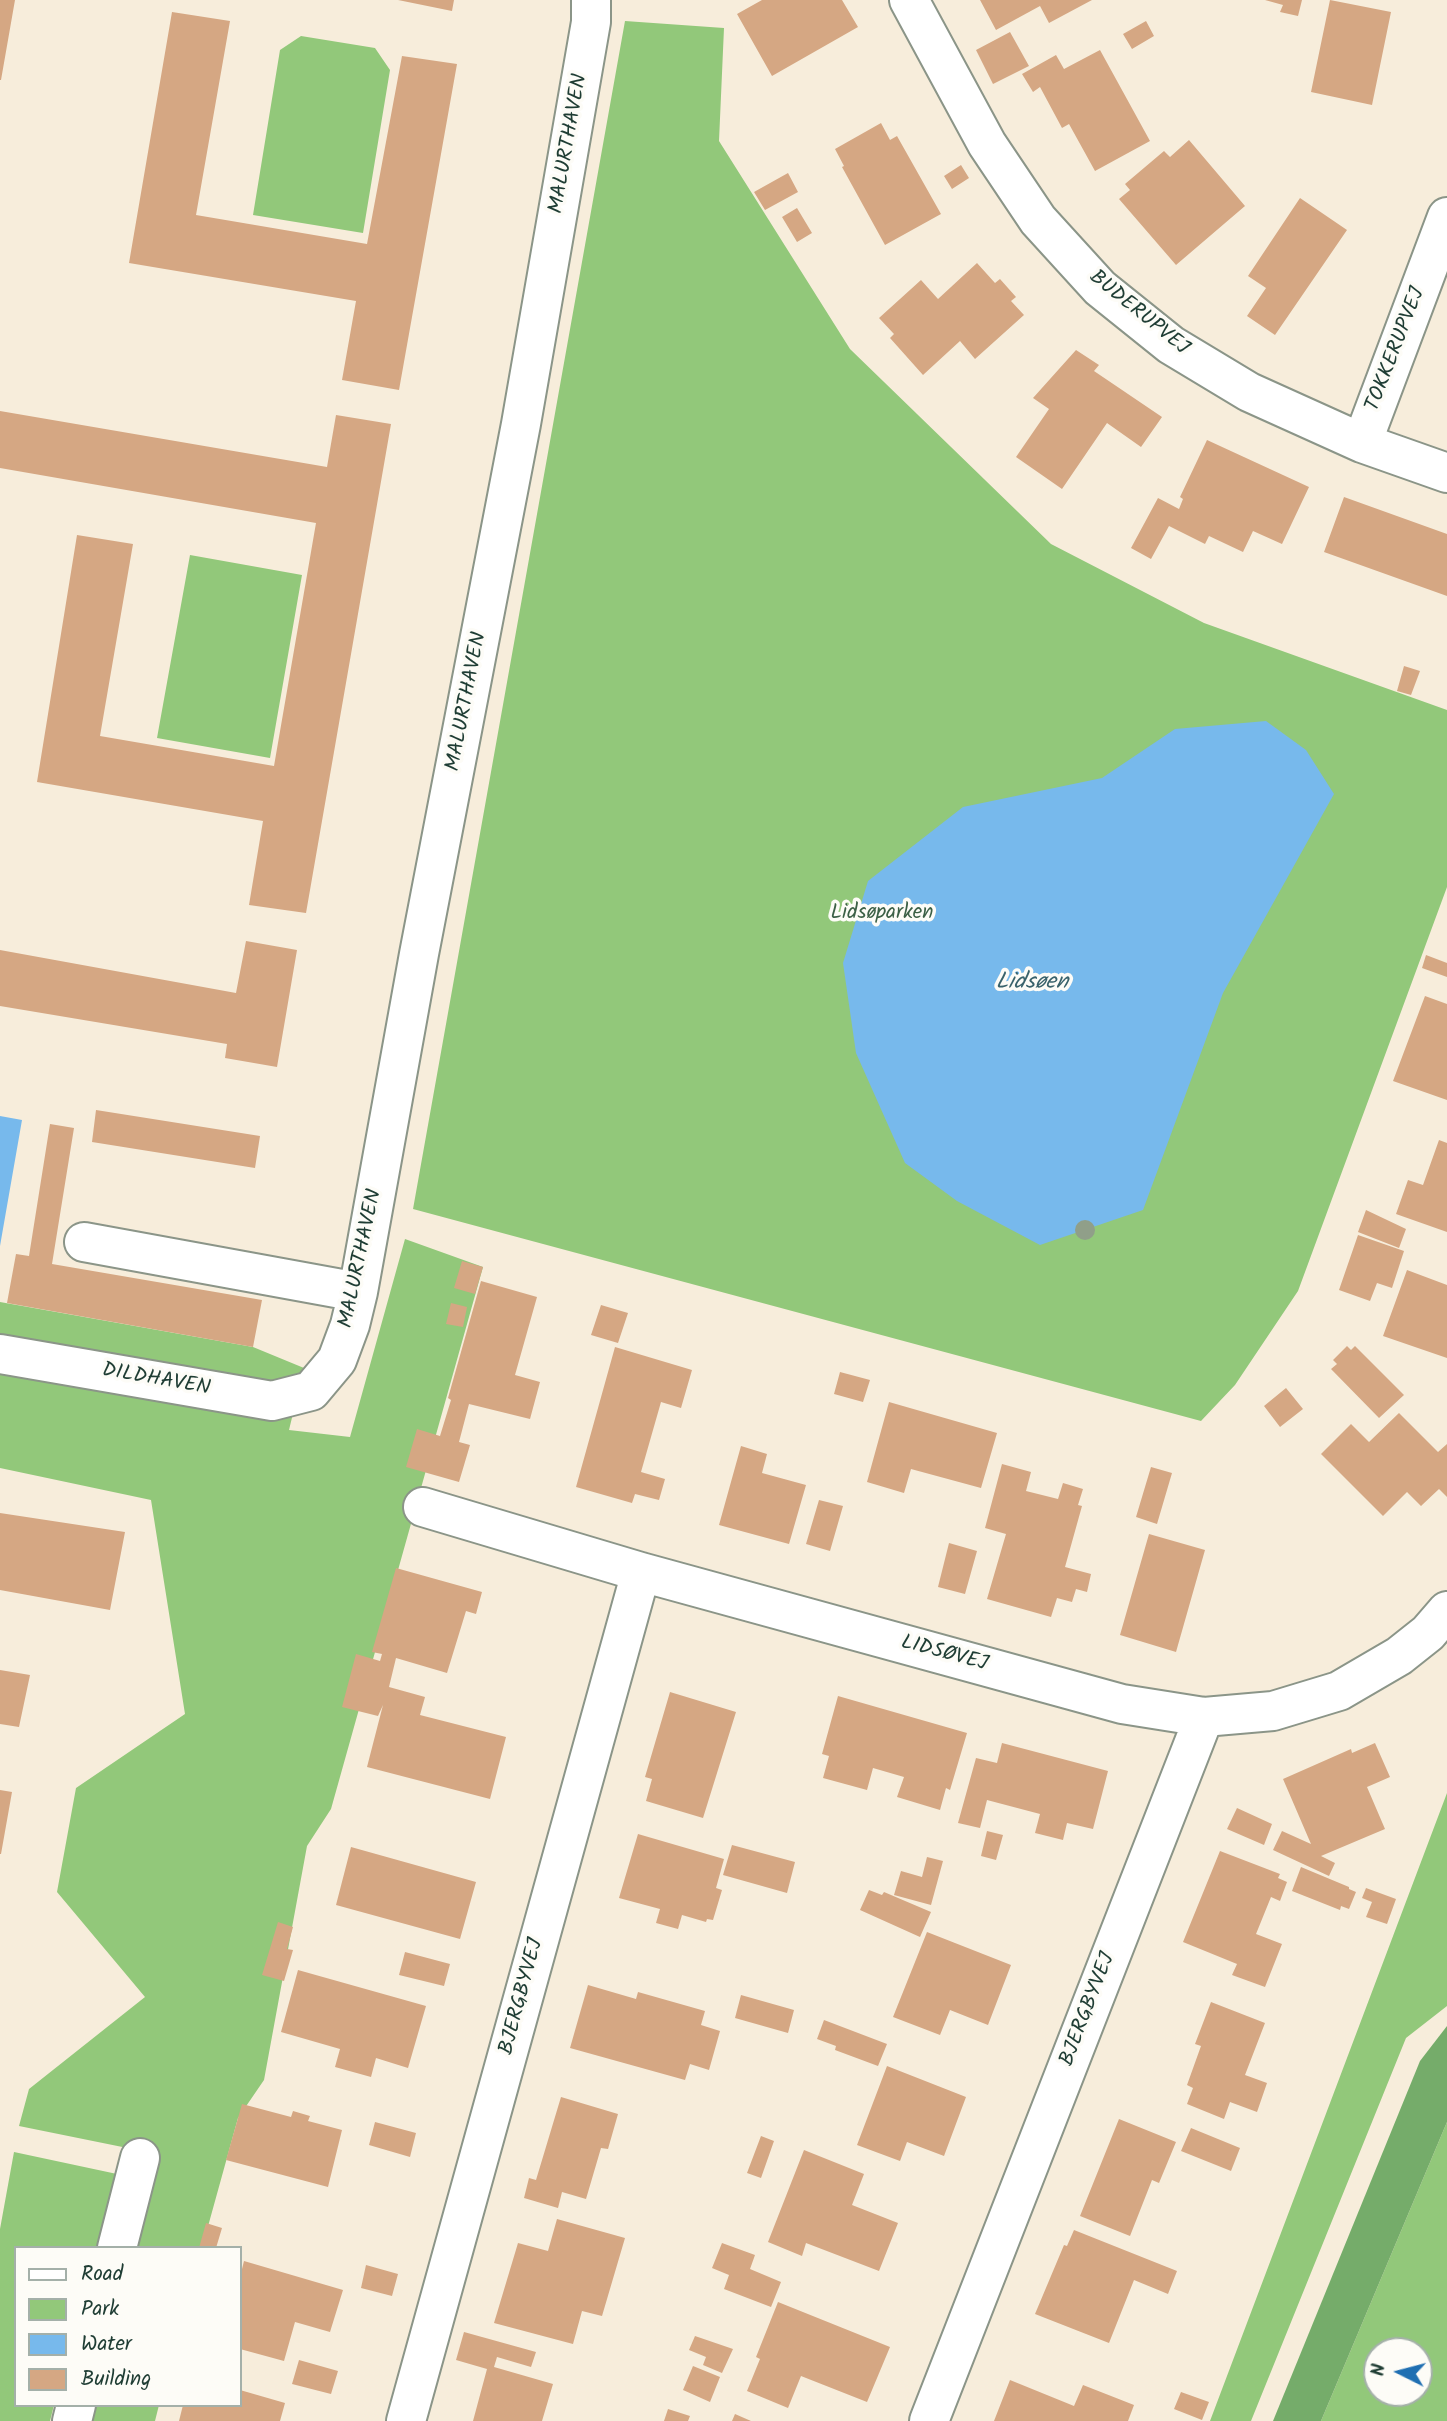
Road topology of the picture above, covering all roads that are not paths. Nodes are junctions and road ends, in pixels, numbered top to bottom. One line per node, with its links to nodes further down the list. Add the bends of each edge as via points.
1 (591, 0): 7 (street, MALURTHAVEN, via 591,22 521,424)
2 (909, 0): 4 (street, BUDERUPVEJ, via 987,144 1038,220 1100,288 1171,345 1227,379)
3 (1447, 217): 4 (street, TOKKERUPVEJ)
4 (1362, 443): 5 (street, BUDERUPVEJ)
5 (1447, 473)
6 (84, 1242): 7 (street)
7 (358, 1292): 9 (street, MALURTHAVEN, via 337,1360)
8 (0, 1354): 9 (street, DILDHAVEN, via 272,1401)
9 (311, 1391)
10 (423, 1507): 11 (street, LIDSØVEJ)
11 (640, 1572): 13 (street, LIDSØVEJ, via 1122,1703); 16 (street, BJERGBYVEJ)
12 (1447, 1611): 13 (street, LIDSØVEJ, via 1399,1657 1339,1691 1273,1711)
13 (1204, 1717): 17 (street, BJERGBYVEJ)
14 (140, 2158): 15 (street)
15 (118, 2246)
16 (406, 2421)
17 (929, 2421)

